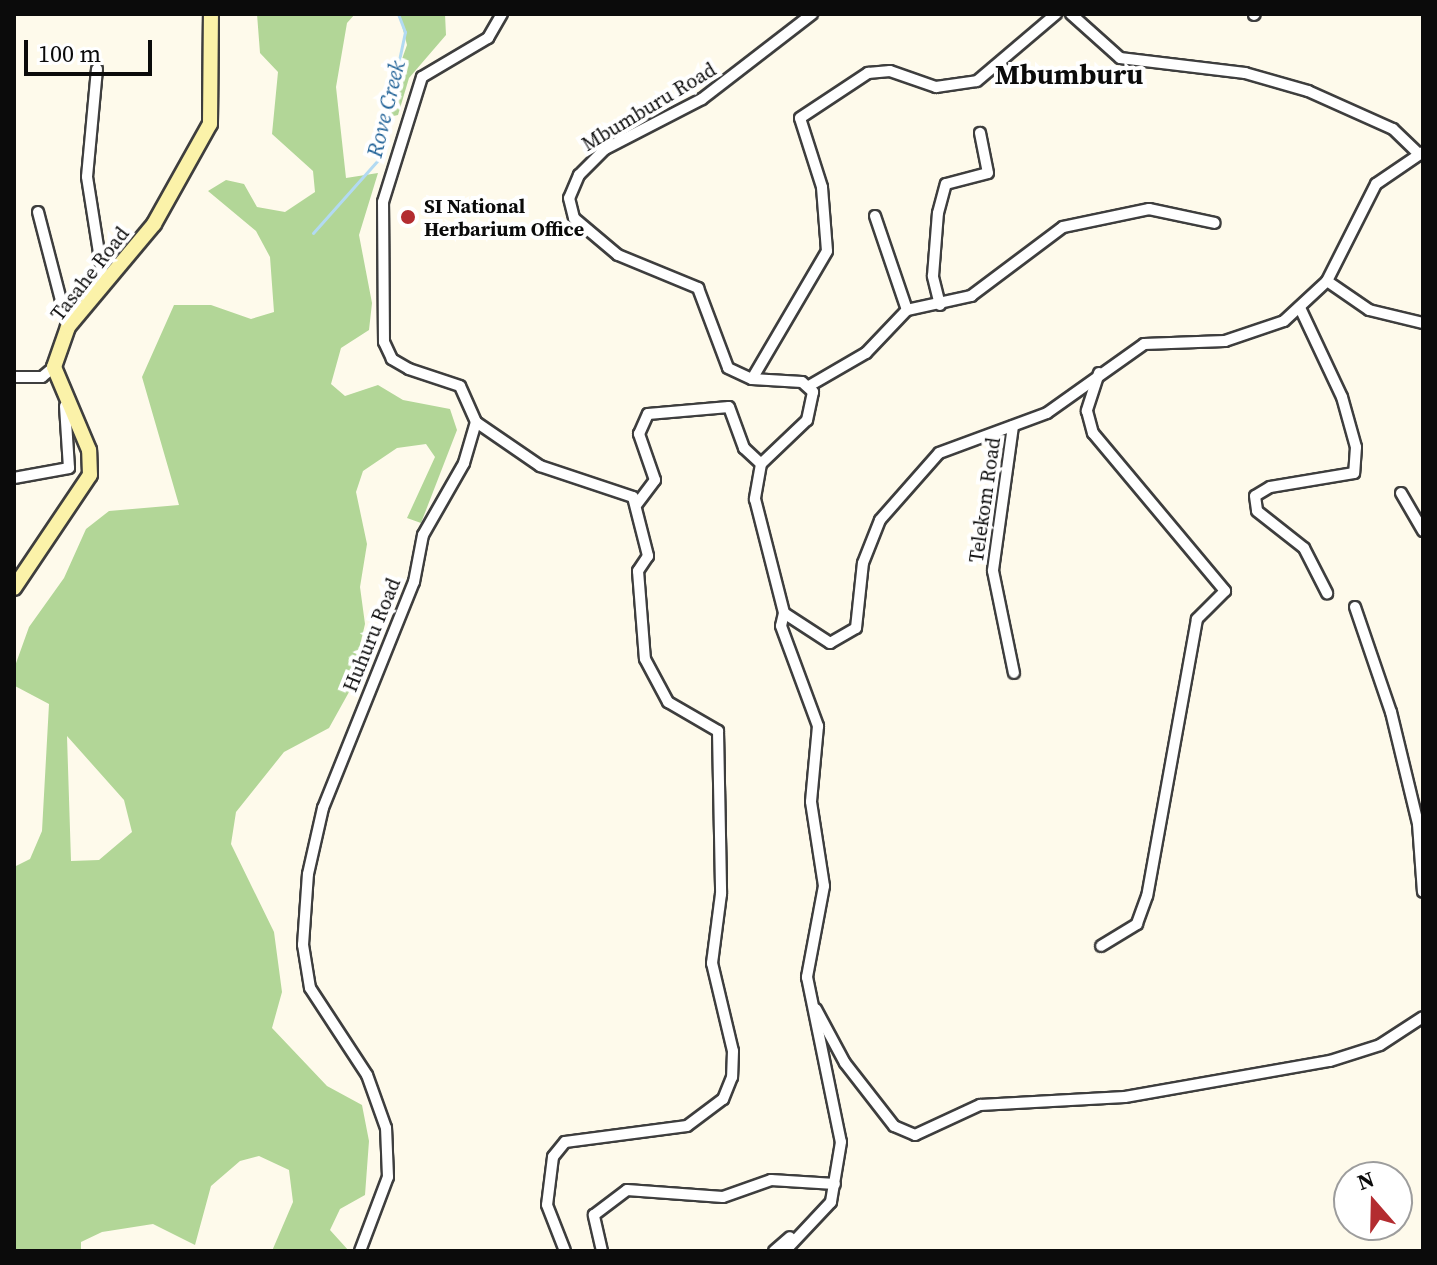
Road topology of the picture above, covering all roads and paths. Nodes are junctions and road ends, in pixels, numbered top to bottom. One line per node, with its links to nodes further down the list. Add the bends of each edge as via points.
1 (211, 14): 13 (street, Tasahe Road, via 210,124 154,224)
2 (502, 14): 25 (street, via 488,38 422,77 383,202 384,342 392,359 409,369 460,386)
3 (812, 14): 22 (street, Mbumburu Road, via 702,99 605,149 579,175 569,198 574,218 618,255 698,288 718,355)
4 (1056, 14): 22 (street, via 977,81 936,87 890,71 868,73 800,118 822,187 827,251)
5 (1071, 14): 8 (street, via 1120,58 1245,73 1308,91 1393,129)
6 (97, 69): 13 (street, via 87,177)
7 (980, 133): 14 (street, via 988,173 946,184 938,213 933,276)
8 (1420, 152): 12 (street, via 1376,184)
9 (38, 212): 18 (street)
10 (875, 216): 15 (street)
11 (1215, 223): 14 (street, via 1170,210 1097,215 1063,227 971,296)
12 (1327, 281): 16 (street); 17 (street, via 1369,310)
13 (104, 284): 18 (street, Tasahe Road)
14 (940, 305): 15 (street)
15 (907, 310): 23 (street, via 866,353)
16 (1301, 310): 20 (street, via 1247,337 1144,344); 33 (street, via 1342,397 1356,447 1354,473 1270,487 1255,496 1257,511 1304,548)
17 (1423, 323)
18 (68, 327): 19 (street, Tasahe Road)
19 (54, 367): 21 (street, via 42,377); 24 (street)
20 (1099, 372): 26 (street, via 1047,413); 38 (street, via 1087,411 1093,433 1225,591 1197,619 1147,896 1137,924)
21 (14, 377)
22 (752, 379): 23 (street, Mbumburu Road)
23 (809, 386): 27 (street, via 815,400 807,420)
24 (65, 406): 28 (street, via 69,468); 32 (street, via 81,429 90,475)
25 (476, 422): 30 (street, via 540,466 633,497); 43 (street, Huhuru Road, via 464,463 423,535 414,582 323,808 308,874 303,945 310,988 367,1075 386,1128 388,1177)
26 (1013, 426): 35 (street, via 939,453 894,499 863,563 852,635 830,643); 36 (street, Telekom Road, via 993,571)
27 (761, 464): 30 (street, via 744,448 729,407 648,414 639,434 655,480); 35 (street, via 756,510)
28 (14, 478)
29 (1401, 493): 31 (street)
30 (637, 504): 44 (street, via 648,556 638,571 645,659 668,702 718,731 721,894 712,963 733,1051 732,1077 715,1107 687,1126 565,1142 553,1157 547,1205)
31 (1423, 531)
32 (14, 588)
33 (1327, 593)
34 (1355, 607): 37 (street, via 1391,712 1418,824)
35 (784, 613): 39 (street, via 781,626 818,726 811,802 824,886 806,953)
36 (1014, 673)
37 (1423, 892)
38 (1101, 946)
39 (816, 1009): 40 (street, via 845,1063 894,1126 915,1135 980,1105 1125,1097 1330,1061 1380,1045); 41 (street, via 822,1077 841,1142)
40 (1423, 1017)
41 (835, 1184): 42 (street, via 831,1202); 45 (street, via 771,1180 723,1197 627,1190 594,1215)
42 (797, 1232): 46 (street); 47 (street)
43 (360, 1251)
44 (565, 1251)
45 (602, 1251)
46 (774, 1251)
47 (785, 1251)

